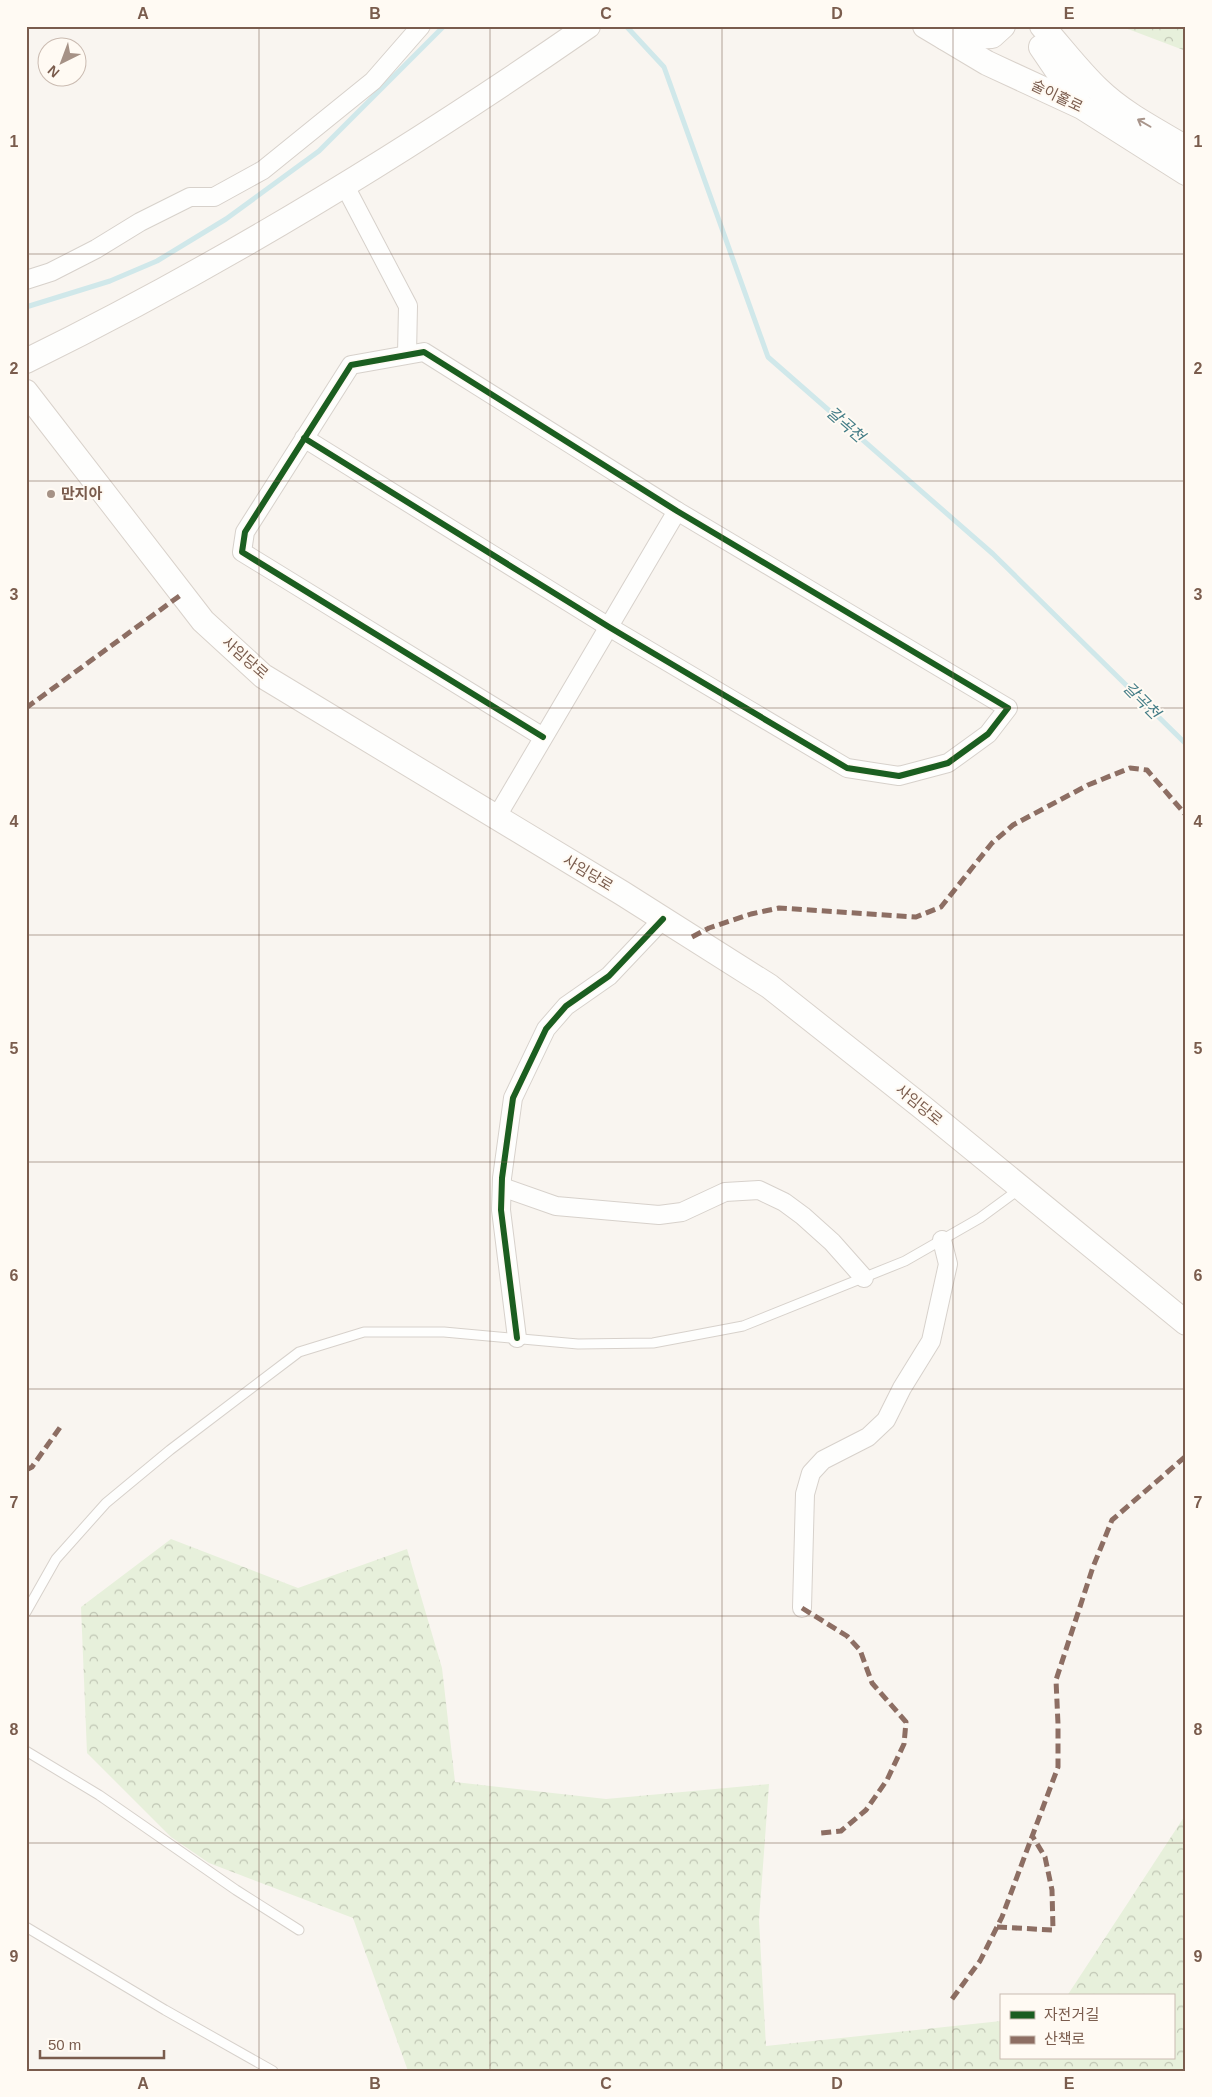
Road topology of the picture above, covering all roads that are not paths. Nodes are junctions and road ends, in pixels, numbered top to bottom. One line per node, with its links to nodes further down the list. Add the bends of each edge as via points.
1 (421, 26): 11 (street, via 373,81 262,170 214,197 190,197 74,261)
2 (1003, 26): 6 (main road, via 992,36)
3 (1028, 26): 7 (main road)
4 (1042, 26): 8 (main road, one-way to 4, via 1130,115 1100,91)
5 (580, 32): 10 (main road)
6 (935, 32): 7 (main road, 술이홀로, via 988,63)
7 (1082, 107): 9 (main road, 술이홀로)
8 (1186, 148)
9 (1186, 173)
10 (345, 186): 12 (street, via 408,306); 13 (main road, via 98,326)
11 (26, 280)
12 (407, 354): 15 (street, via 351,365); 16 (street, via 424,352)
13 (26, 361)
14 (26, 392): 19 (main road, 사임당로, via 203,621 263,676)
15 (304, 438): 17 (street); 18 (street, via 245,532 242,552)
16 (677, 512): 17 (street); 17 (street, via 1008,708 988,734 948,762 900,776 847,768)
17 (609, 627): 18 (street)
18 (543, 737): 19 (street)
19 (496, 818): 20 (main road, 사임당로)
20 (663, 919): 21 (street, via 609,976 566,1006 546,1029 513,1098); 22 (main road, 사임당로, via 769,986)
21 (502, 1187): 24 (street, via 556,1206 659,1215 682,1212 725,1192 759,1190 803,1216); 26 (street, via 501,1210)
22 (1021, 1188): 23 (lane, via 980,1218); 25 (main road, 사임당로)
23 (942, 1240): 24 (lane, via 905,1261); 27 (street, via 948,1264 931,1341 886,1420 868,1437 823,1460 811,1473 805,1494)
24 (864, 1278): 26 (lane, via 743,1326 654,1343 578,1344)
25 (1186, 1324)
26 (517, 1338): 28 (lane, via 444,1332 364,1332 299,1352 106,1503 56,1559)
27 (802, 1608)
28 (26, 1612)
29 (26, 1751): 31 (lane, via 99,1795)
30 (26, 1927): 32 (lane)
31 (299, 1930)
32 (274, 2071)

